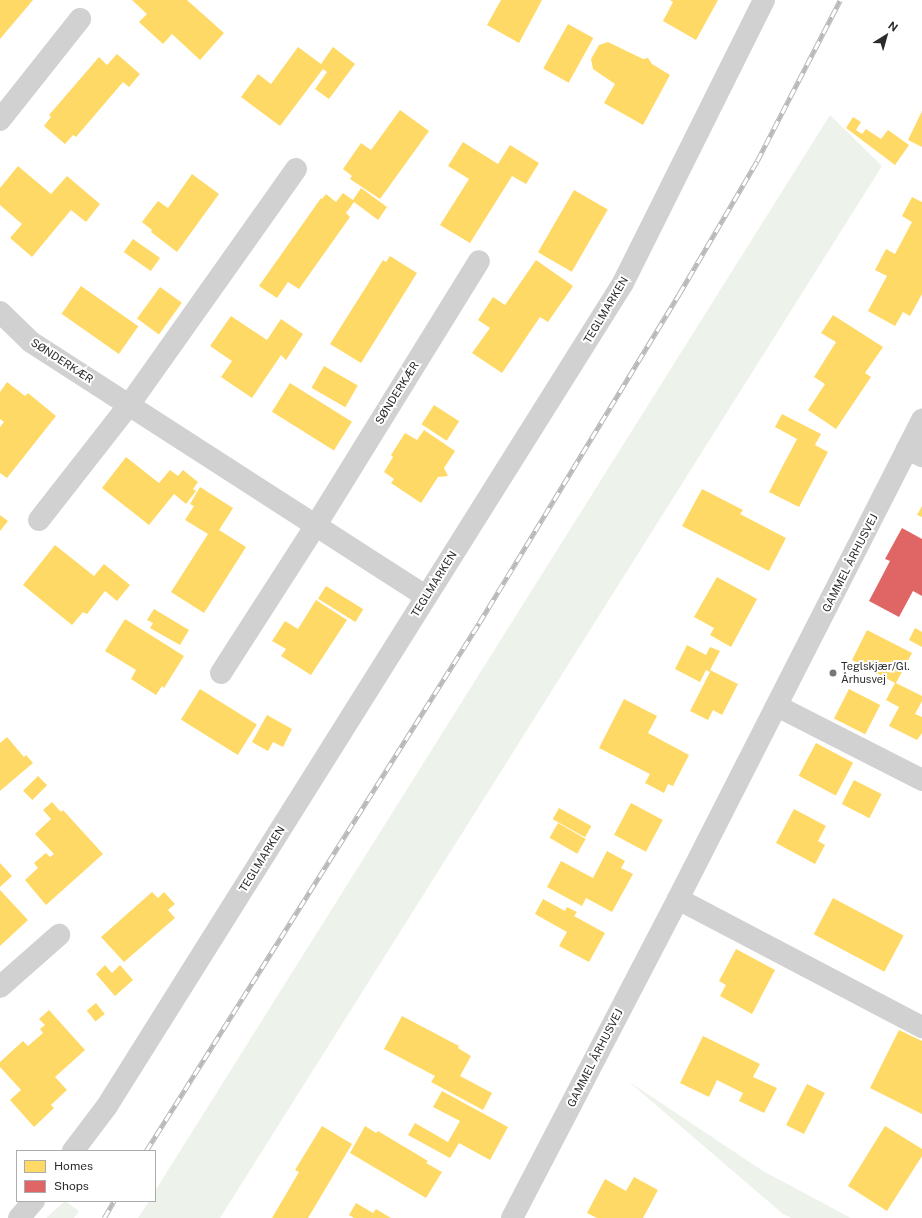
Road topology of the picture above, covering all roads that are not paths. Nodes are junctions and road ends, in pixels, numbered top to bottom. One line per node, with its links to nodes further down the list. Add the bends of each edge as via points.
1 (764, 0): 12 (street, TEGLMARKEN, via 623,283)
2 (80, 20): 3 (street)
3 (0, 120)
4 (296, 168): 7 (street)
5 (479, 261): 11 (street, SØNDERKÆR)
6 (0, 312): 7 (street, SØNDERKÆR, via 31,342)
7 (129, 405): 10 (street); 11 (street, SØNDERKÆR)
8 (922, 420): 9 (street, GAMMEL ÅRHUSVEJ)
9 (915, 452): 14 (street, GAMMEL ÅRHUSVEJ)
10 (39, 520)
11 (316, 526): 12 (street, SØNDERKÆR); 13 (street, SØNDERKÆR)
12 (426, 597): 20 (street, TEGLMARKEN, via 115,1093)
13 (221, 673)
14 (777, 706): 15 (street); 16 (street, GAMMEL ÅRHUSVEJ)
15 (922, 780)
16 (678, 899): 19 (street); 23 (street, GAMMEL ÅRHUSVEJ)
17 (59, 935): 18 (street)
18 (0, 987)
19 (922, 1027)
20 (74, 1150)
21 (33, 1202): 22 (street)
22 (19, 1218)
23 (512, 1218)

